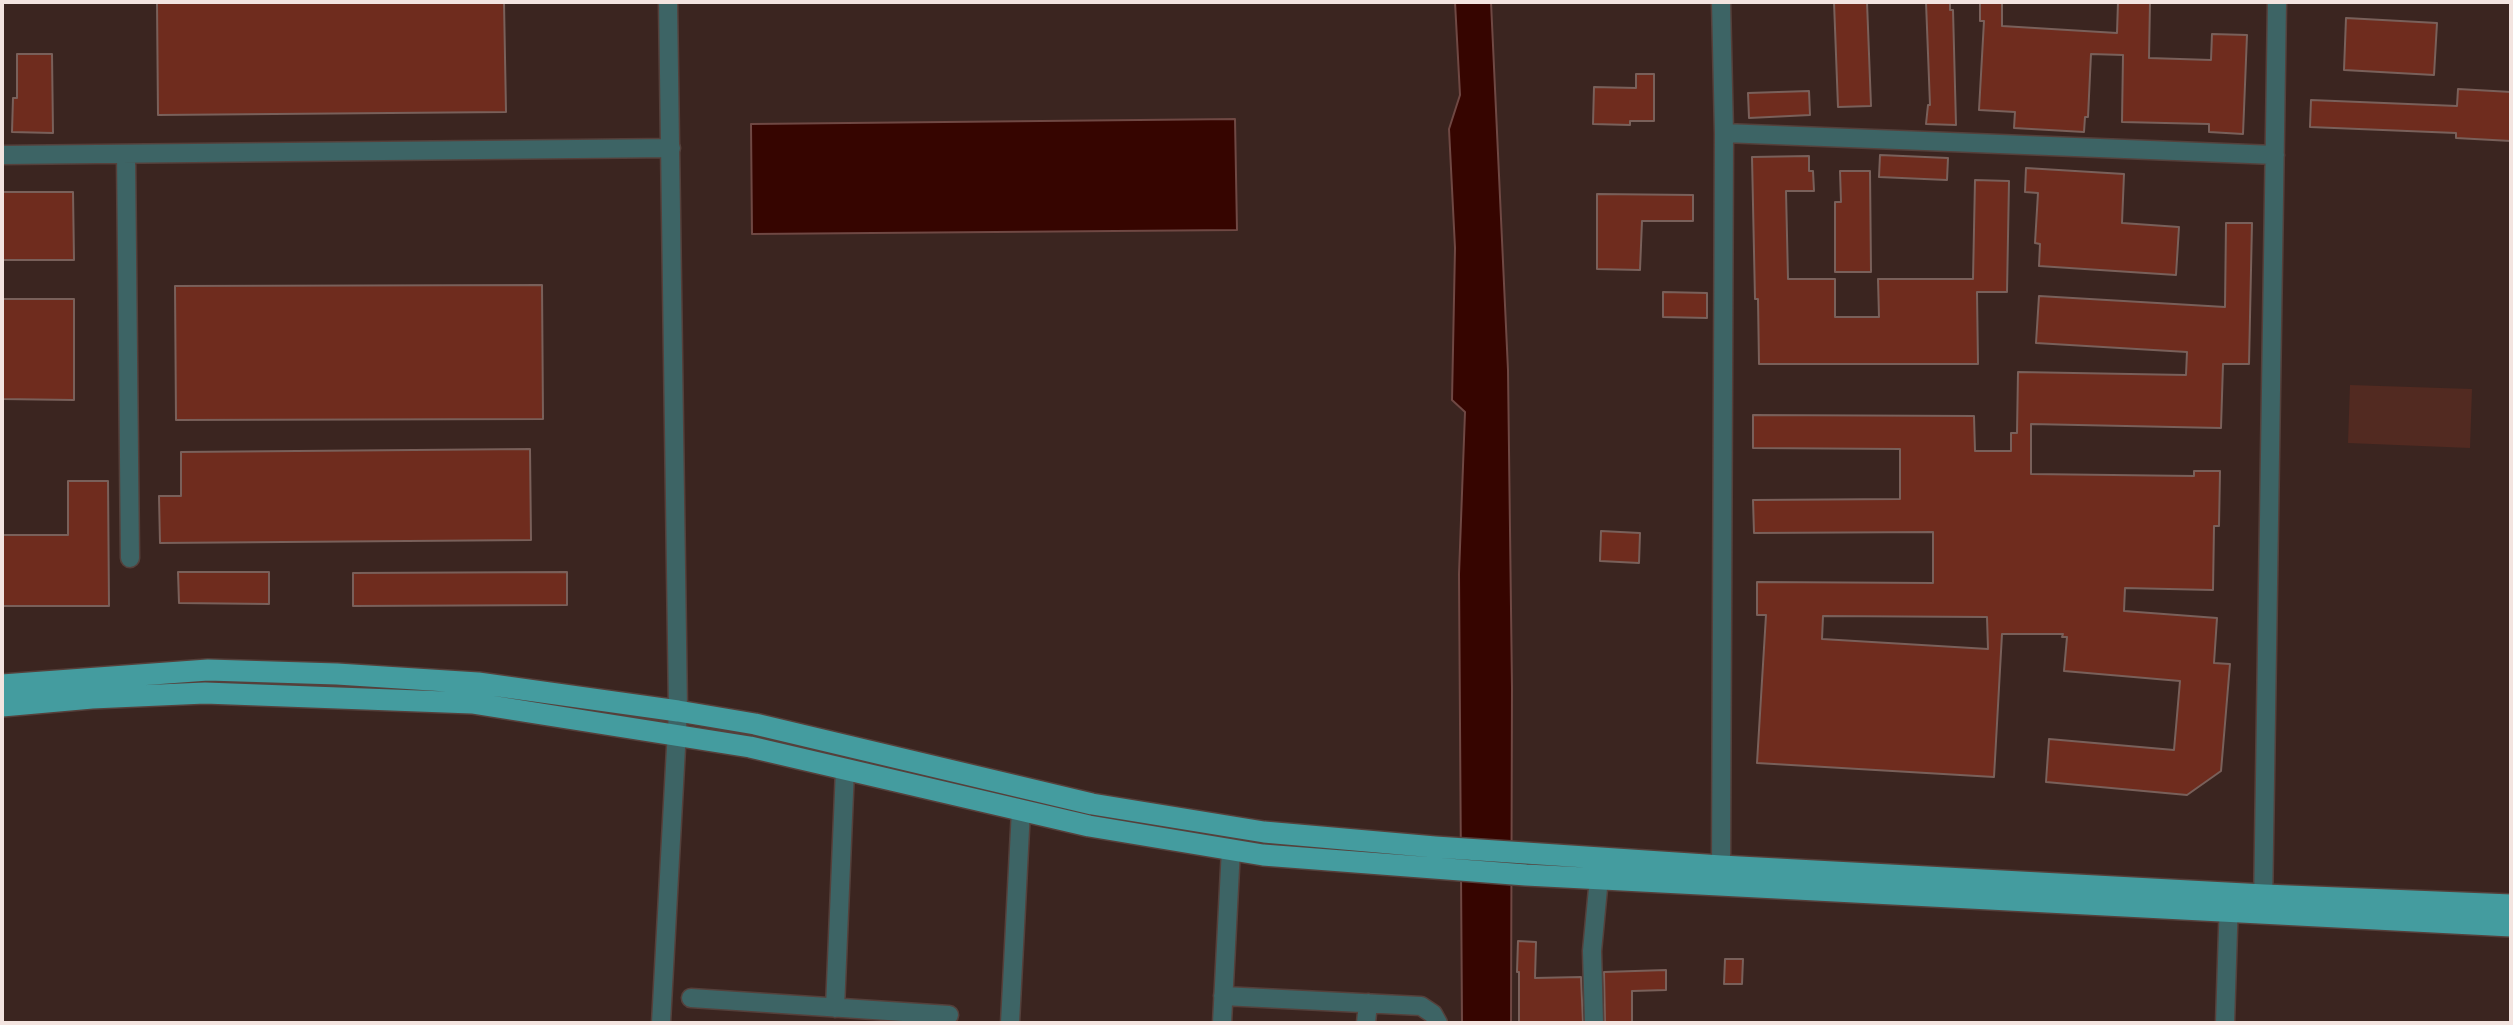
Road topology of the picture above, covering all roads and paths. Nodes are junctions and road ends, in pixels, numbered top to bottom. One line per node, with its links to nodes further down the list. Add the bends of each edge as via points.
1 (668, 2): 5 (street)
2 (1721, 2): 4 (street)
3 (2277, 2): 8 (street)
4 (1724, 133): 8 (street); 18 (street)
5 (671, 148): 6 (street); 12 (street)
6 (127, 154): 7 (street); 9 (street)
7 (2, 155)
8 (2275, 155): 21 (street)
9 (130, 558)
10 (2, 685): 12 (main road, via 208,670 337,674 478,683)
11 (2, 706): 13 (main road, via 205,693 335,696 472,703)
12 (678, 710): 13 (street); 16 (main road, via 1092,804)
13 (675, 735): 14 (main road); 29 (street)
14 (845, 769): 15 (main road); 27 (street)
15 (1021, 810): 17 (main road); 30 (street)
16 (1236, 827): 17 (main road); 18 (main road, via 1434,847)
17 (1231, 849): 19 (main road, via 1434,869); 24 (street)
18 (1721, 866): 20 (main road)
19 (1599, 878): 20 (main road); 34 (street, via 1592,951)
20 (2229, 902): 21 (main road); 35 (street)
21 (2263, 905): 22 (main road); 23 (main road)
22 (2511, 905)
23 (2511, 926)
24 (1223, 996): 26 (street); 31 (street)
25 (691, 998): 27 (street)
26 (1368, 1003): 32 (street); 33 (street, via 1421,1006)
27 (835, 1008): 28 (street)
28 (949, 1015)
29 (661, 1023)
30 (1010, 1023)
31 (1222, 1023)
32 (1366, 1023)
33 (1438, 1023)
34 (1594, 1023)
35 (2225, 1023)

